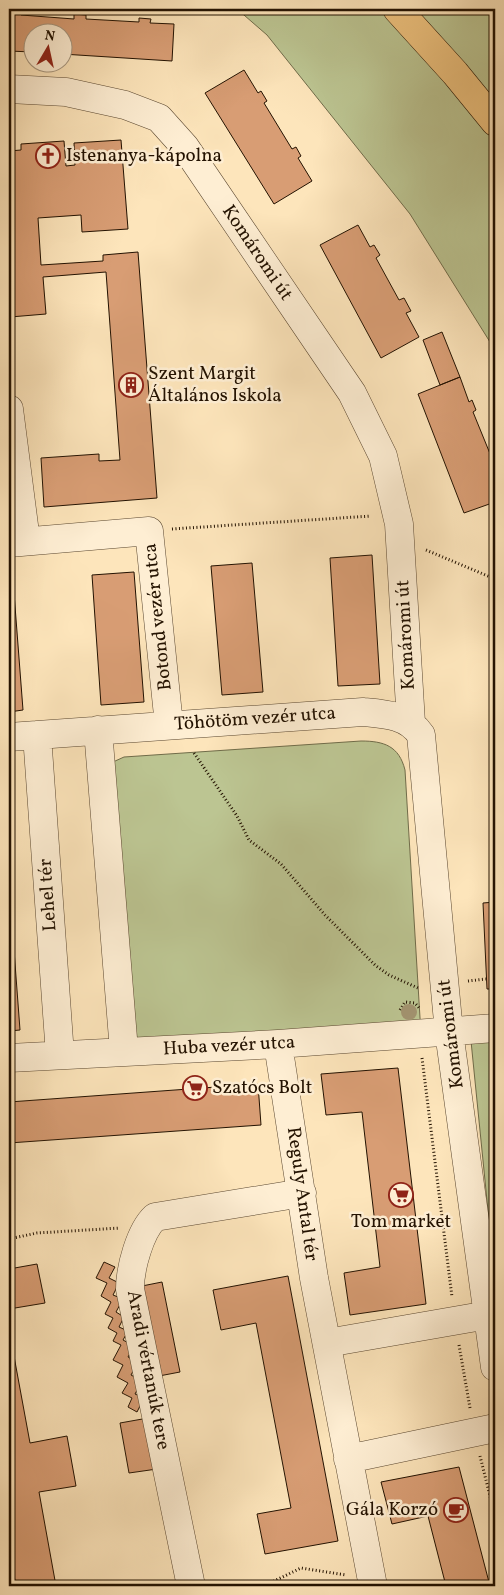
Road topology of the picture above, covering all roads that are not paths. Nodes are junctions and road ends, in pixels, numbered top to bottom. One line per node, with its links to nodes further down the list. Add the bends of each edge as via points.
1 (397, 9): 3 (main road)
2 (9, 89): 6 (street, Komáromi út, via 66,92 125,105 159,118 185,147 352,392 383,456 396,506)
3 (495, 122)
4 (9, 409): 5 (street)
5 (17, 542): 7 (street, Botond vezér utca, via 149,531)
6 (411, 723): 7 (street, Töhötöm vezér utca, via 393,715 363,712); 12 (street, Komáromi út, via 421,735)
7 (169, 725): 8 (street, Töhötöm vezér utca)
8 (98, 730): 9 (street, Töhötöm vezér utca); 14 (street)
9 (37, 735): 10 (street, Töhötöm vezér utca); 15 (street, Lehel tér)
10 (9, 737)
11 (495, 1028): 12 (street, Huba vezér utca)
12 (449, 1032): 13 (street, Huba vezér utca); 18 (street, Komáromi út)
13 (278, 1044): 14 (street, Huba vezér utca); 17 (street, Reguly Antal tér)
14 (124, 1051): 15 (street, Huba vezér utca)
15 (60, 1055): 16 (street, Huba vezér utca)
16 (9, 1058)
17 (302, 1193): 20 (street, Reguly Antal tér); 25 (street, Aradi vértanúk tere, via 155,1217 145,1226 130,1275 130,1290)
18 (490, 1281): 19 (street, Komáromi út)
19 (488, 1315): 20 (street); 21 (street, Komáromi út)
20 (327, 1343): 23 (street, Reguly Antal tér)
21 (495, 1367)
22 (484, 1429): 23 (street)
23 (348, 1459): 24 (street, Reguly Antal tér)
24 (372, 1579)
25 (191, 1586)

